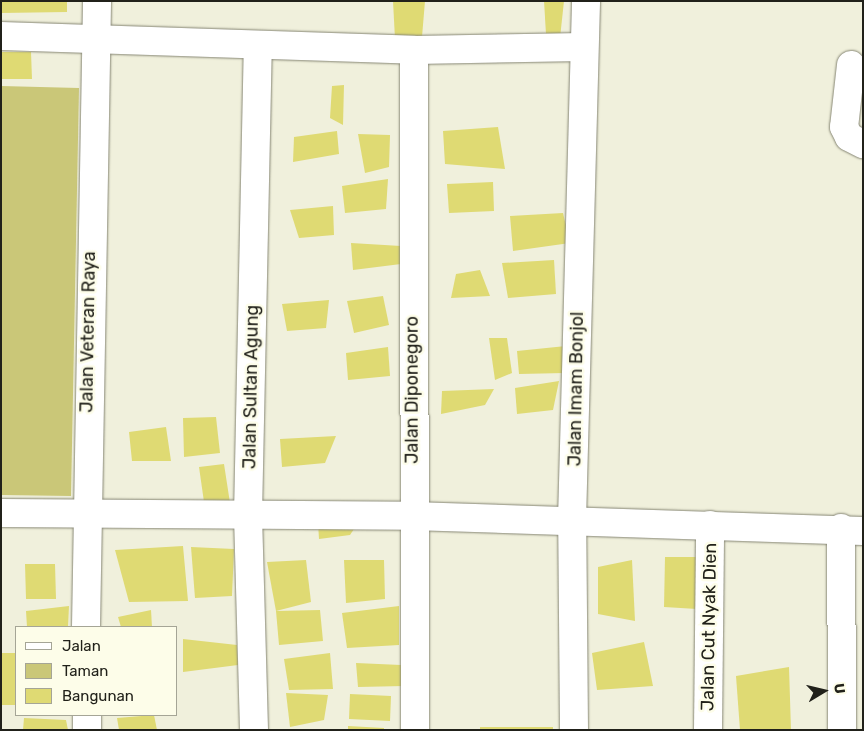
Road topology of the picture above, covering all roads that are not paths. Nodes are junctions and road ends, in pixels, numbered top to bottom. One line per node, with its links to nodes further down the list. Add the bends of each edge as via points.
1 (97, 1): 4 (street, Jalan Veteran Raya)
2 (586, 1): 6 (street, Jalan Imam Bonjol)
3 (1, 36): 4 (street)
4 (95, 37): 5 (street); 11 (street, Jalan Veteran Raya)
5 (258, 45): 7 (street); 12 (street, Jalan Sultan Agung)
6 (584, 47): 7 (street); 14 (street, Jalan Imam Bonjol)
7 (414, 50): 13 (street, Jalan Diponegoro)
8 (851, 65): 9 (street, via 844,127 849,137)
9 (863, 144)
10 (1, 512): 11 (street)
11 (84, 514): 12 (street); 17 (street, Jalan Veteran Raya)
12 (248, 515): 13 (street); 20 (street, Jalan Sultan Agung)
13 (412, 516): 14 (street); 21 (street, Jalan Diponegoro)
14 (572, 520): 15 (street); 22 (street, Jalan Imam Bonjol)
15 (710, 525): 16 (street); 23 (street, Jalan Cut Nyak Dien)
16 (852, 530): 24 (street)
17 (86, 626)
18 (86, 716): 19 (street)
19 (87, 730)
20 (254, 730)
21 (415, 730)
22 (574, 730)
23 (708, 730)
24 (842, 730)

